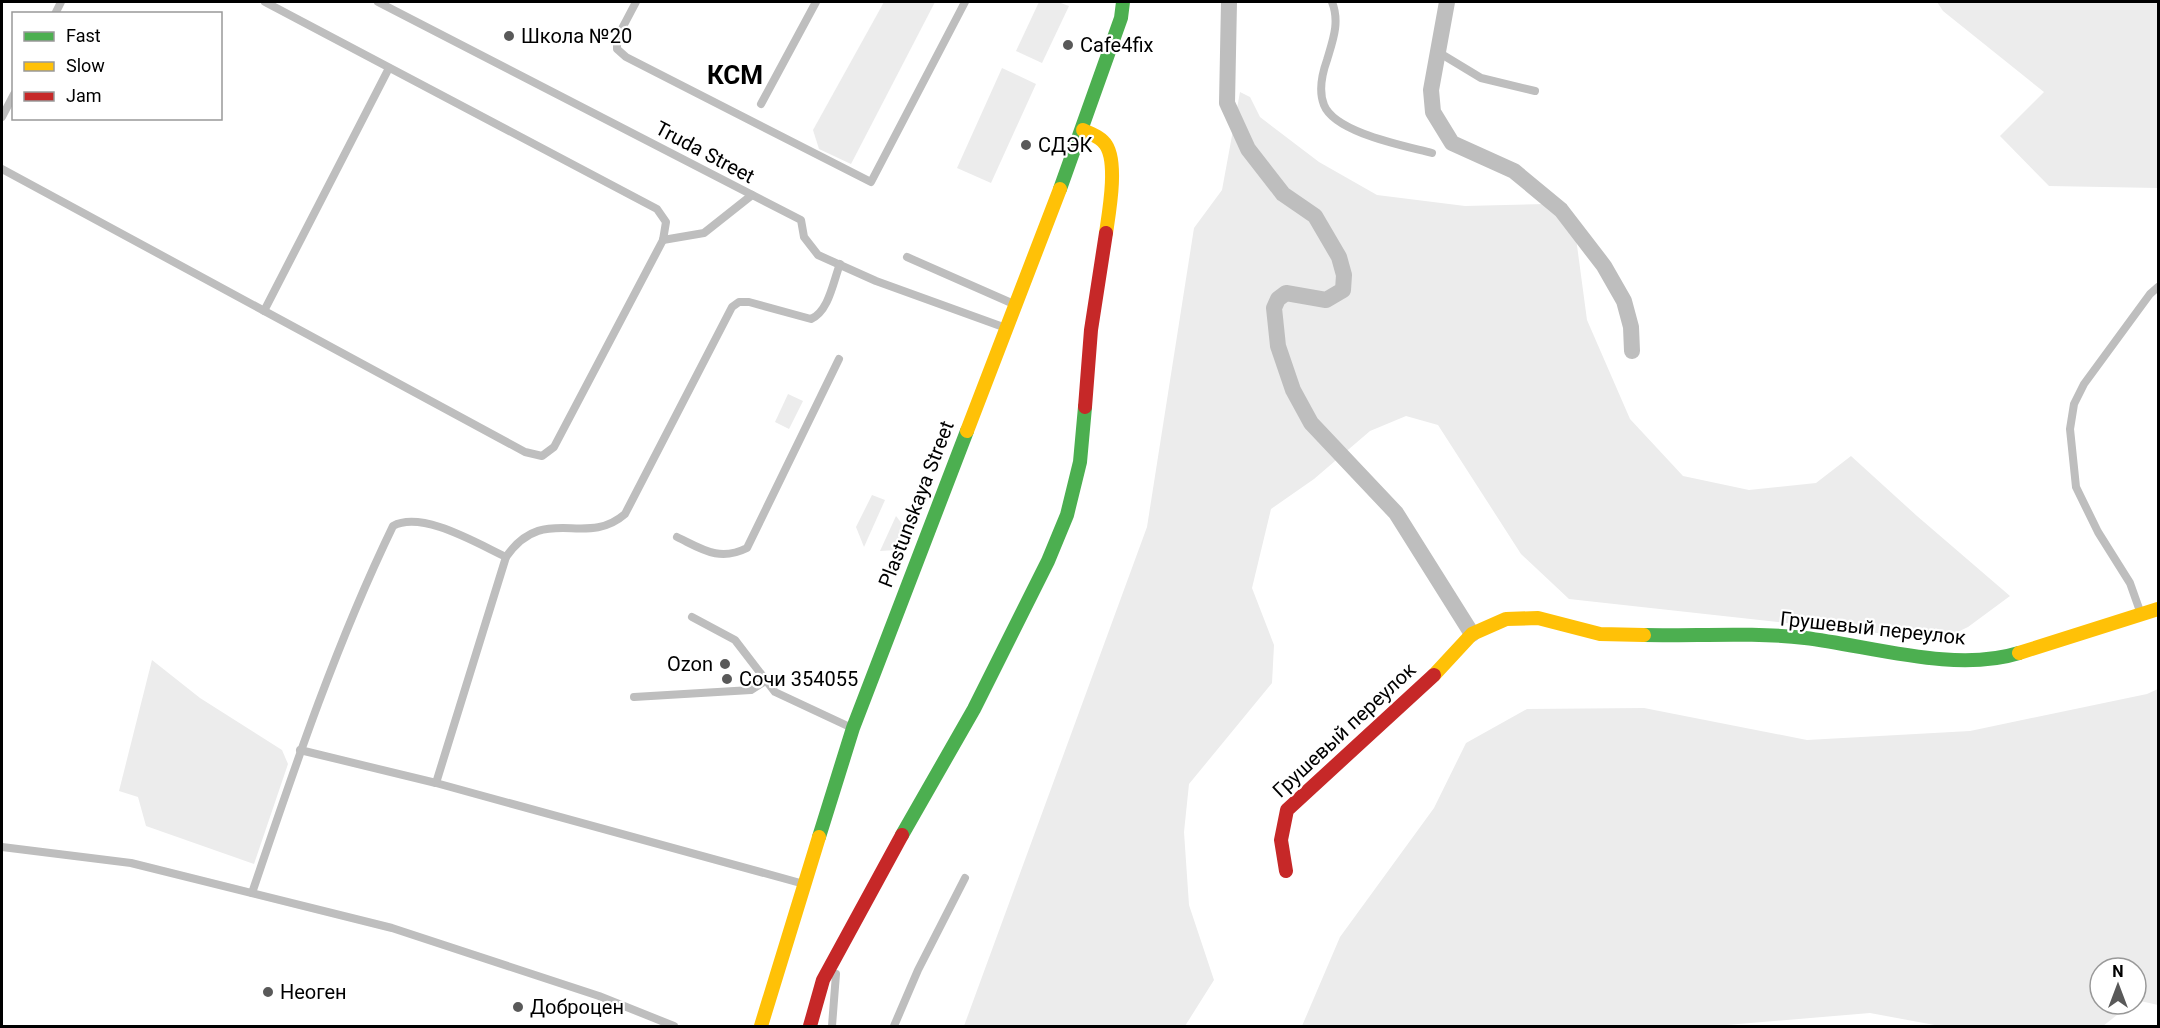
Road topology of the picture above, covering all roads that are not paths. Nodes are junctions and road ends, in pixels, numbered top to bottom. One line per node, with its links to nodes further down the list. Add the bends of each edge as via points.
1 (265, 2): 11 (lane)
2 (378, 2): 19 (lane, Truda Street)
3 (636, 2): 5 (lane, via 617,38 617,49 626,57 872,182)
4 (816, 2): 14 (lane)
5 (965, 2)
6 (1124, 2): 16 (street, Plastunskaya Street)
7 (1229, 2): 34 (street, via 1227,103 1248,149 1283,194 1315,216 1339,257 1344,274 1343,290 1326,300 1286,293 1278,299 1274,308 1278,346 1286,368 1311,423 1396,513)
8 (1332, 2): 17 (lane, via 1336,34 1321,80 1329,113 1362,133)
9 (1447, 2): 10 (street)
10 (1438, 52): 12 (lane, via 1481,78); 27 (street, via 1431,90 1433,112 1452,143 1514,171 1561,210 1604,266 1624,301)
11 (389, 68): 20 (lane, via 657,209 666,222); 25 (lane)
12 (1535, 91)
13 (12, 98): 15 (lane)
14 (761, 104)
15 (2, 117)
16 (1083, 130): 24 (street, Plastunskaya Street); 45 (street, via 1108,147 1113,189 1091,330 1080,462 1067,515 974,709 929,785)
17 (1432, 153)
18 (2, 169): 25 (lane)
19 (752, 195): 20 (lane, via 704,233); 22 (lane, Truda Street, via 801,220 810,246 818,255)
20 (663, 240): 25 (lane, via 554,447 542,456 525,453)
21 (907, 257): 24 (lane)
22 (840, 264): 26 (lane, Truda Street); 30 (lane, via 824,307 811,319 749,302 732,307 625,514 601,528 549,526 534,531)
23 (2158, 287): 32 (lane, via 2084,384 2074,404 2070,429 2076,486 2098,532 2130,583)
24 (1016, 305): 26 (street, Plastunskaya Street)
25 (264, 311)
26 (1006, 328): 37 (street, Plastunskaya Street)
27 (1632, 351)
28 (839, 359): 29 (lane, via 747,548 733,555 710,553)
29 (677, 537)
30 (506, 556): 38 (lane, via 431,524 412,521 393,526 368,575); 39 (lane)
31 (2158, 609): 32 (street, Грушевый переулок)
32 (2141, 614): 34 (street, Грушевый переулок, via 1996,660 1962,661 1803,638 1600,634 1538,618 1506,618)
33 (692, 617): 35 (lane, via 735,640)
34 (1472, 634): 41 (street, Грушевый переулок, via 1449,661 1287,810 1281,838)
35 (767, 680): 36 (lane, via 751,690); 37 (lane, via 775,692)
36 (633, 697)
37 (853, 728): 43 (street, Plastunskaya Street)
38 (300, 750): 39 (lane); 44 (lane)
39 (436, 783): 43 (lane)
40 (2, 847): 44 (lane, via 131,863)
41 (1286, 871)
42 (965, 878): 50 (lane)
43 (804, 884): 47 (street, Plastunskaya Street)
44 (252, 893): 46 (lane, via 442,943)
45 (839, 956): 48 (street, via 824,980); 49 (lane)
46 (674, 1026)
47 (761, 1026)
48 (810, 1026)
49 (832, 1026)
50 (894, 1026)

